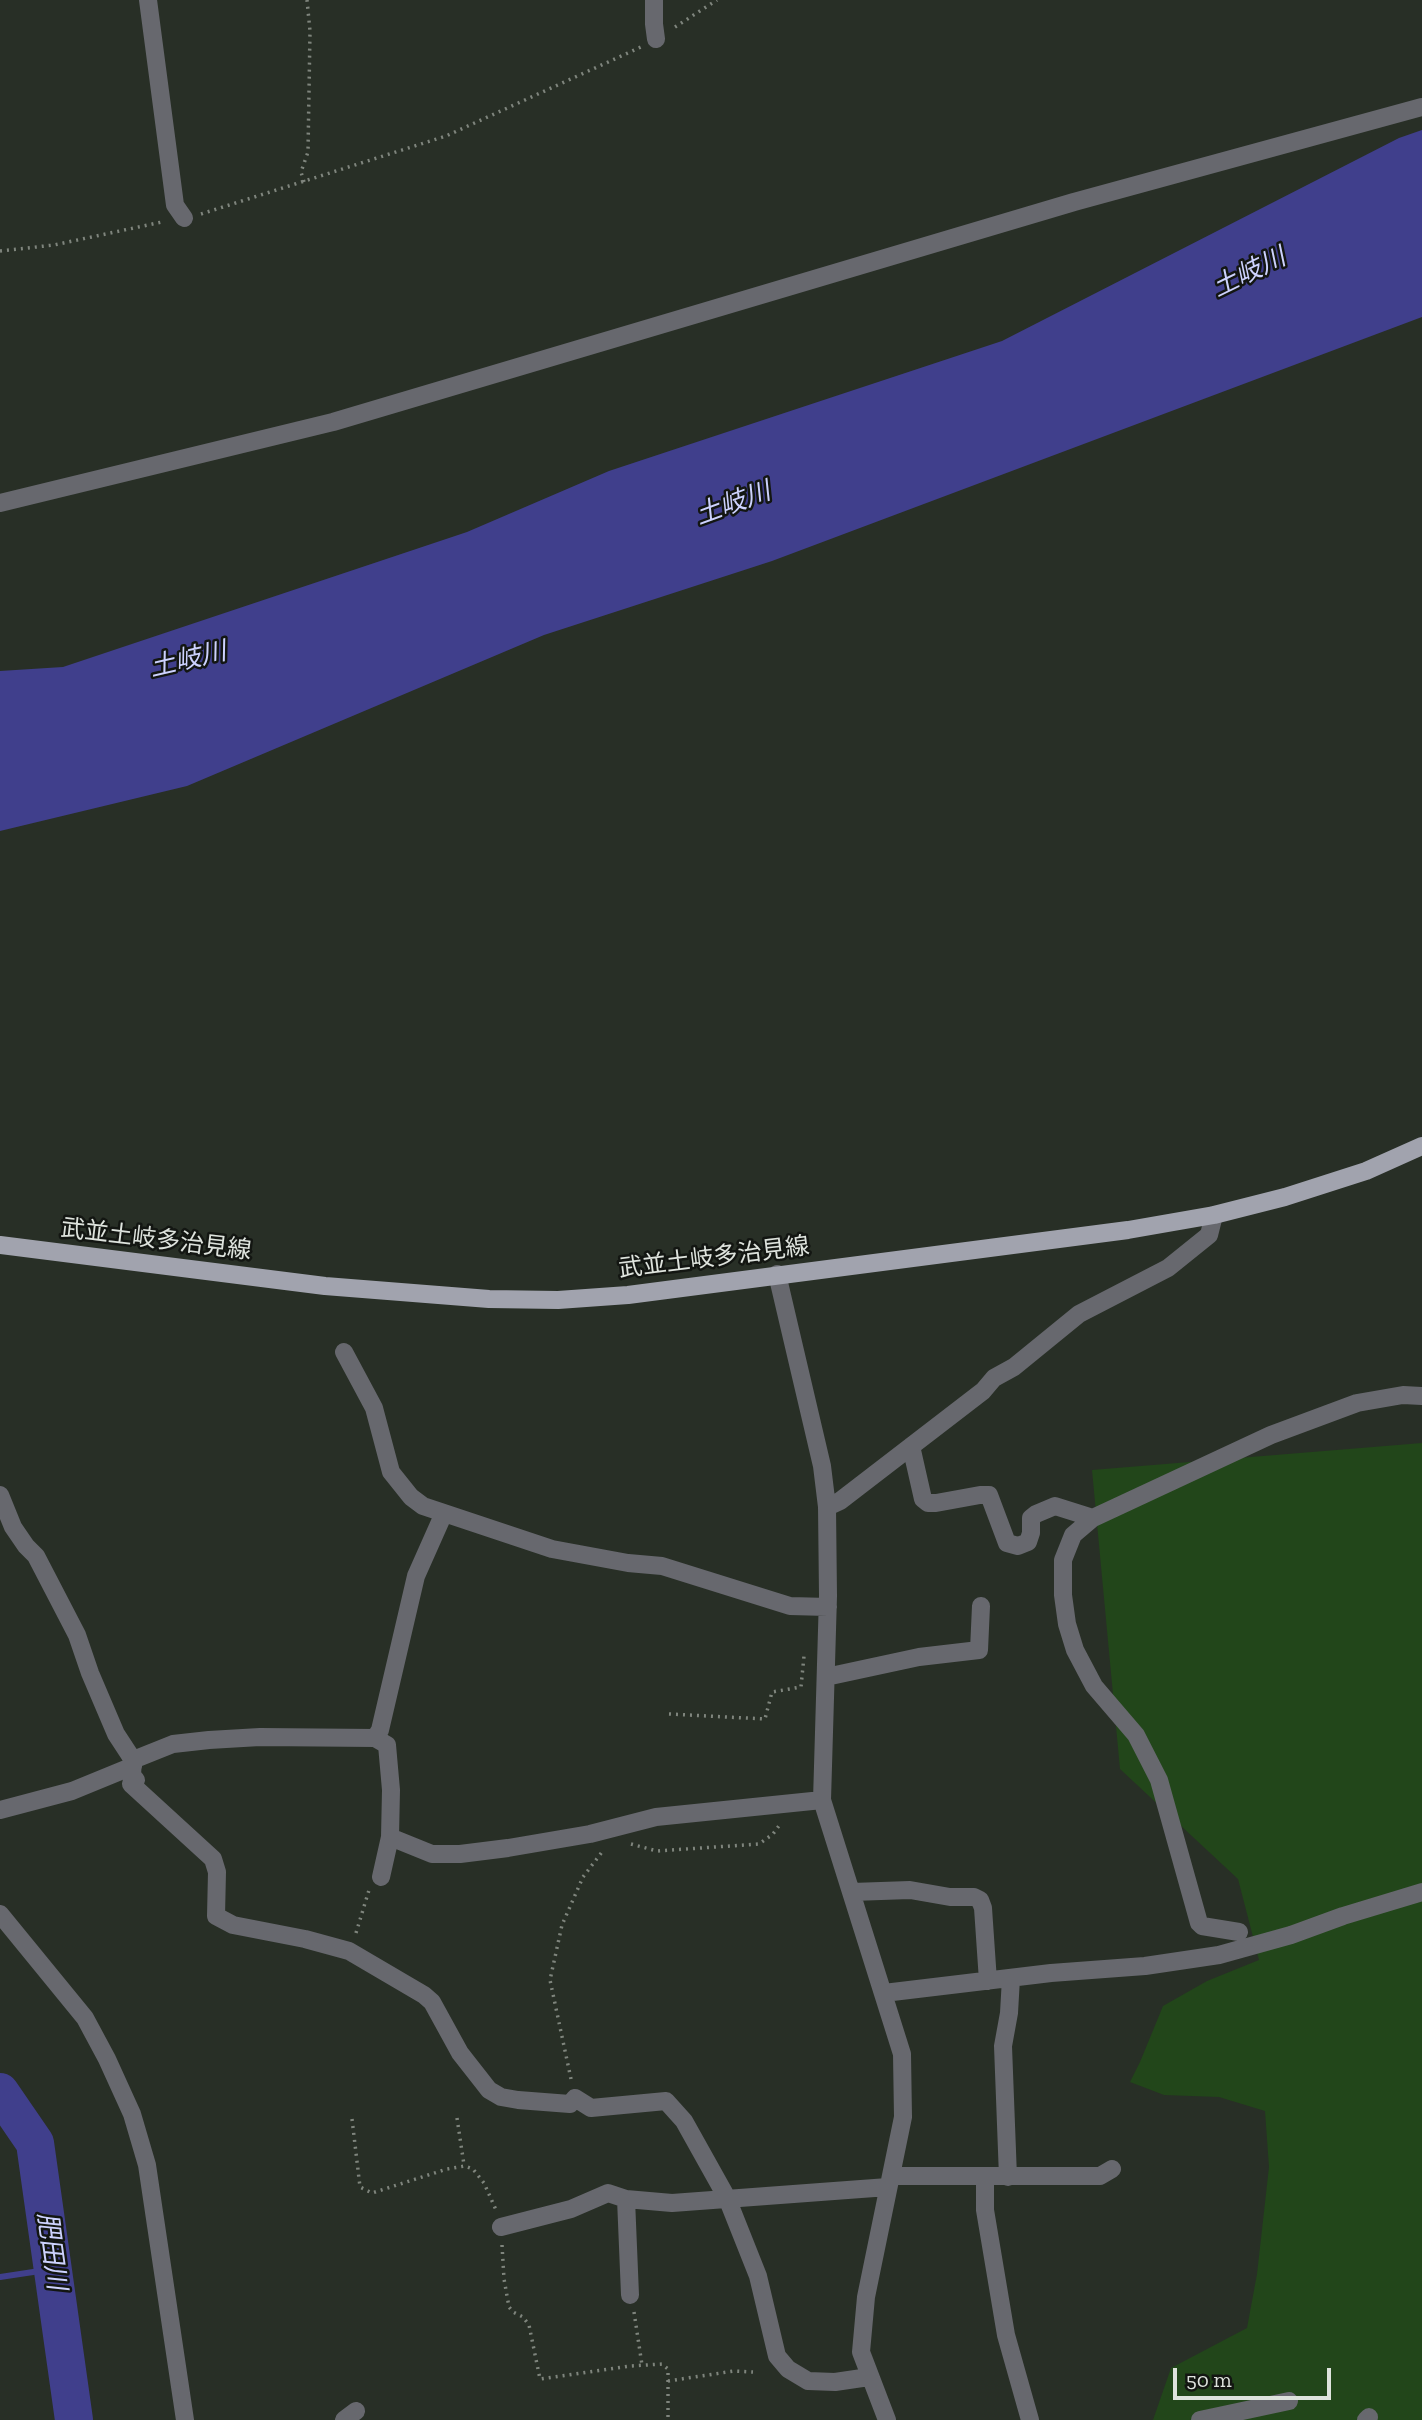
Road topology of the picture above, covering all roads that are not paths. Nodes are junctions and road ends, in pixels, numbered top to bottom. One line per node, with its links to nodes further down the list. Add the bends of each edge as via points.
1 (148, 0): 5 (street, via 175,205)
2 (654, 0): 3 (street)
3 (656, 39)
4 (1422, 107): 6 (street, via 1061,206 333,422)
5 (184, 218)
6 (0, 503)
7 (1422, 1146): 8 (main road, 武並土岐多治見線, via 1366,1171)
8 (1214, 1215): 10 (main road, 武並土岐多治見線); 13 (street, via 1209,1235 1168,1268 1079,1314)
9 (0, 1245): 10 (main road, 武並土岐多治見線, via 325,1286 489,1299 628,1295)
10 (776, 1274): 15 (street, via 822,1466)
11 (344, 1352): 16 (street, via 374,1408 391,1472 411,1497)
12 (1422, 1396): 17 (street, via 1357,1403 1270,1435)
13 (911, 1446): 15 (street); 17 (street, via 923,1499 936,1503 989,1495 1012,1546 1028,1542 1031,1518 1055,1506)
14 (0, 1495): 22 (street, via 13,1527 36,1556 77,1635 116,1734)
15 (827, 1507): 19 (street)
16 (444, 1513): 19 (street, via 552,1549 662,1566 790,1606); 21 (street, via 416,1576)
17 (1093, 1518): 30 (street, via 1073,1535 1063,1560 1063,1595 1075,1650 1094,1686 1136,1735 1159,1780 1199,1923)
18 (981, 1606): 20 (street, via 979,1650)
19 (828, 1607): 20 (street)
20 (825, 1676): 23 (street)
21 (375, 1738): 22 (street, via 209,1740 173,1744); 25 (street, via 387,1745)
22 (133, 1763): 24 (street, via 72,1791); 38 (street, via 136,1780 131,1784 213,1859 216,1916 233,1925 349,1951 424,1994 460,2053 489,2090 501,2097 570,2104 575,2098 592,2108 666,2101 684,2122)
23 (821, 1800): 25 (street, via 656,1817 611,1834 460,1854 432,1854); 27 (street)
24 (0, 1810)
25 (390, 1837): 26 (street)
26 (381, 1877)
27 (852, 1892): 32 (street, via 910,1890 980,1900); 33 (street)
28 (1422, 1892): 31 (street, via 1219,1955)
29 (0, 1914): 44 (street, via 85,2018 132,2114 149,2176)
30 (1239, 1932)
31 (1011, 1978): 32 (street); 36 (street, via 1003,2046)
32 (988, 1980): 33 (street)
33 (884, 1993): 37 (street, via 902,2054 904,2117)
34 (1112, 2169): 36 (street, via 1100,2176)
35 (985, 2177): 36 (street); 37 (street); 46 (street, via 985,2210 1006,2335)
36 (1008, 2177)
37 (889, 2182): 38 (street); 42 (street, via 866,2297 861,2352)
38 (727, 2198): 39 (street, via 672,2203); 42 (street, via 758,2276 777,2356 808,2381)
39 (625, 2199): 40 (street, via 608,2193 570,2209); 41 (street)
40 (501, 2227)
41 (630, 2295)
42 (869, 2377): 45 (street)
43 (1289, 2401): 47 (street)
44 (185, 2420)
45 (887, 2420)
46 (1030, 2420)
47 (1203, 2420)

